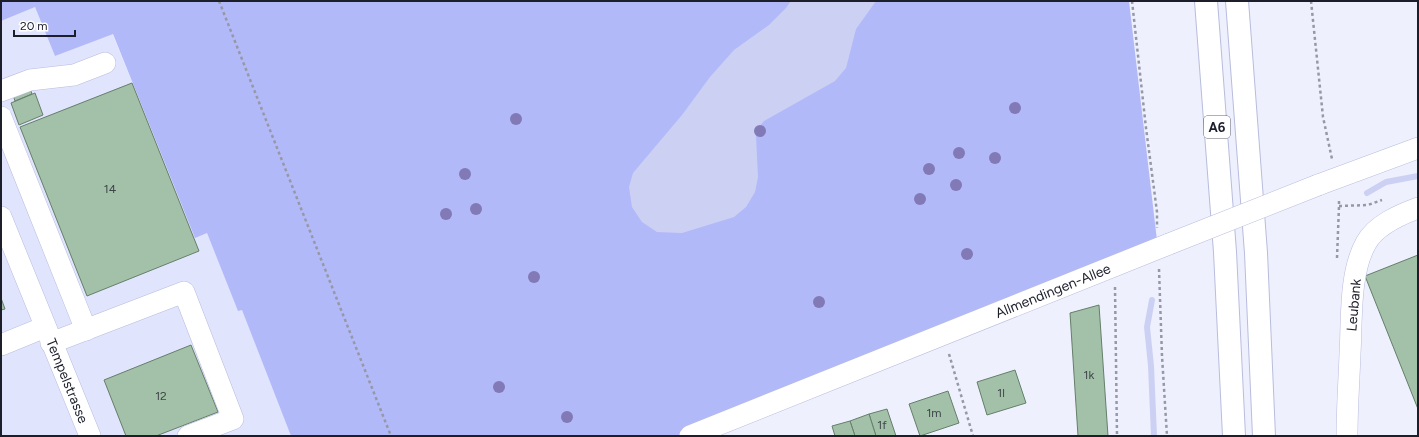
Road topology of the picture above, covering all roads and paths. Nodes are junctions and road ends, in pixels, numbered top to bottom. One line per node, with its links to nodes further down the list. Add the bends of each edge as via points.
1 (219, 1): 24 (path)
2 (1132, 1): 15 (path)
3 (1206, 1): 29 (highway, A6, via 1225,252)
4 (1237, 1): 30 (highway, A6, via 1256,254)
5 (1311, 1): 10 (path, via 1324,117)
6 (105, 63): 7 (street, via 74,75 30,80)
7 (1, 91)
8 (1, 117): 17 (street)
9 (1418, 148): 10 (street, Allmendingen-Allee)
10 (1327, 182): 15 (street, Allmendingen-Allee, bridge)
11 (1383, 199): 12 (path, via 1368,205)
12 (1340, 206)
13 (1418, 208): 21 (street, Leubank, via 1380,227 1367,242 1360,257 1353,298)
14 (1, 217): 18 (street, Tempelstrasse)
15 (1163, 247): 16 (street, Allmendingen-Allee); 28 (path)
16 (1115, 266): 19 (street, Allmendingen-Allee); 27 (path)
17 (86, 330): 18 (street); 23 (street, via 184,292 233,418)
18 (48, 335): 20 (street, Tempelstrasse); 22 (street, Tempelstrasse)
19 (943, 335): 25 (street, Allmendingen-Allee); 26 (path)
20 (1, 345)
21 (1347, 435)
22 (90, 436)
23 (188, 436)
24 (391, 436)
25 (690, 436)
26 (973, 436)
27 (1116, 436)
28 (1167, 436)
29 (1234, 436)
30 (1264, 436)

